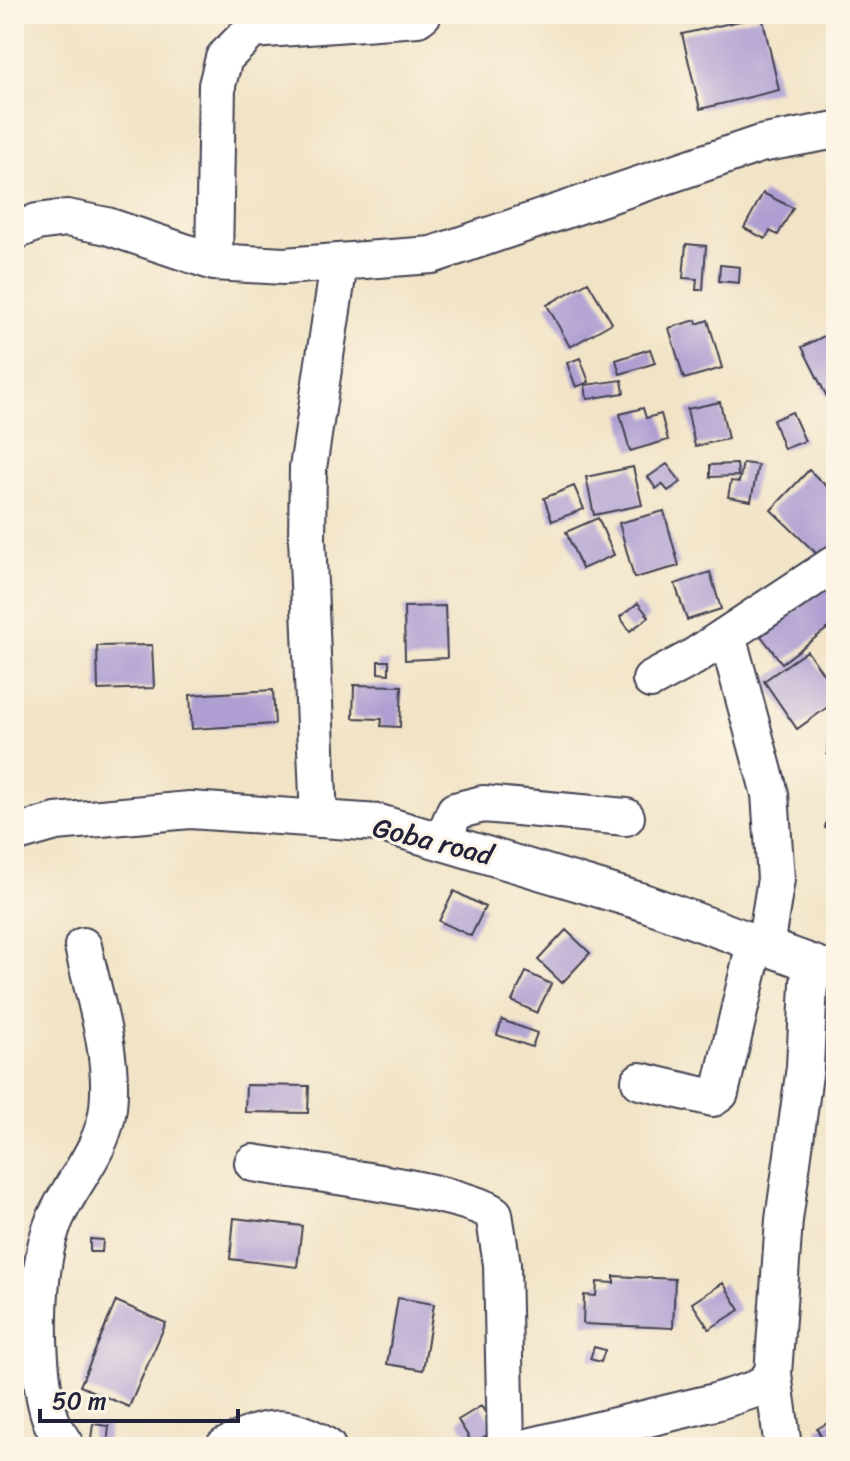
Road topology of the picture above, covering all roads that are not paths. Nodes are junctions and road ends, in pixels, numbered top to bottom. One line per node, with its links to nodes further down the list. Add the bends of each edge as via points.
1 (423, 14): 4 (street, via 252,30 224,58 217,85)
2 (836, 130): 5 (street, via 760,144 432,255)
3 (14, 232): 4 (street, via 67,218)
4 (214, 262): 5 (street)
5 (339, 264): 10 (street, via 308,468)
6 (836, 563): 7 (street)
7 (727, 635): 8 (street); 13 (street, via 770,794 776,879)
8 (651, 680)
9 (626, 817): 12 (street, via 483,804 455,811)
10 (319, 819): 11 (street, Goba road, via 190,810 56,822); 12 (street, Goba road, via 379,823)
11 (14, 834)
12 (443, 840): 13 (street, Goba road, via 643,902)
13 (760, 945): 15 (street, Goba road); 17 (street, via 720,1093 713,1098)
14 (83, 946): 20 (street, via 106,1050 108,1108 89,1162 55,1217 37,1304 42,1378 51,1420)
15 (823, 968): 16 (street)
16 (821, 1075): 19 (street, via 782,1235)
17 (640, 1081)
18 (253, 1163): 23 (street, via 445,1197 494,1214 502,1264)
19 (773, 1374): 24 (street, via 759,1388 715,1402); 25 (street)
20 (66, 1447)
21 (224, 1447): 22 (street, via 268,1428 290,1428)
22 (327, 1447)
23 (506, 1447)
24 (528, 1447)
25 (783, 1447)

